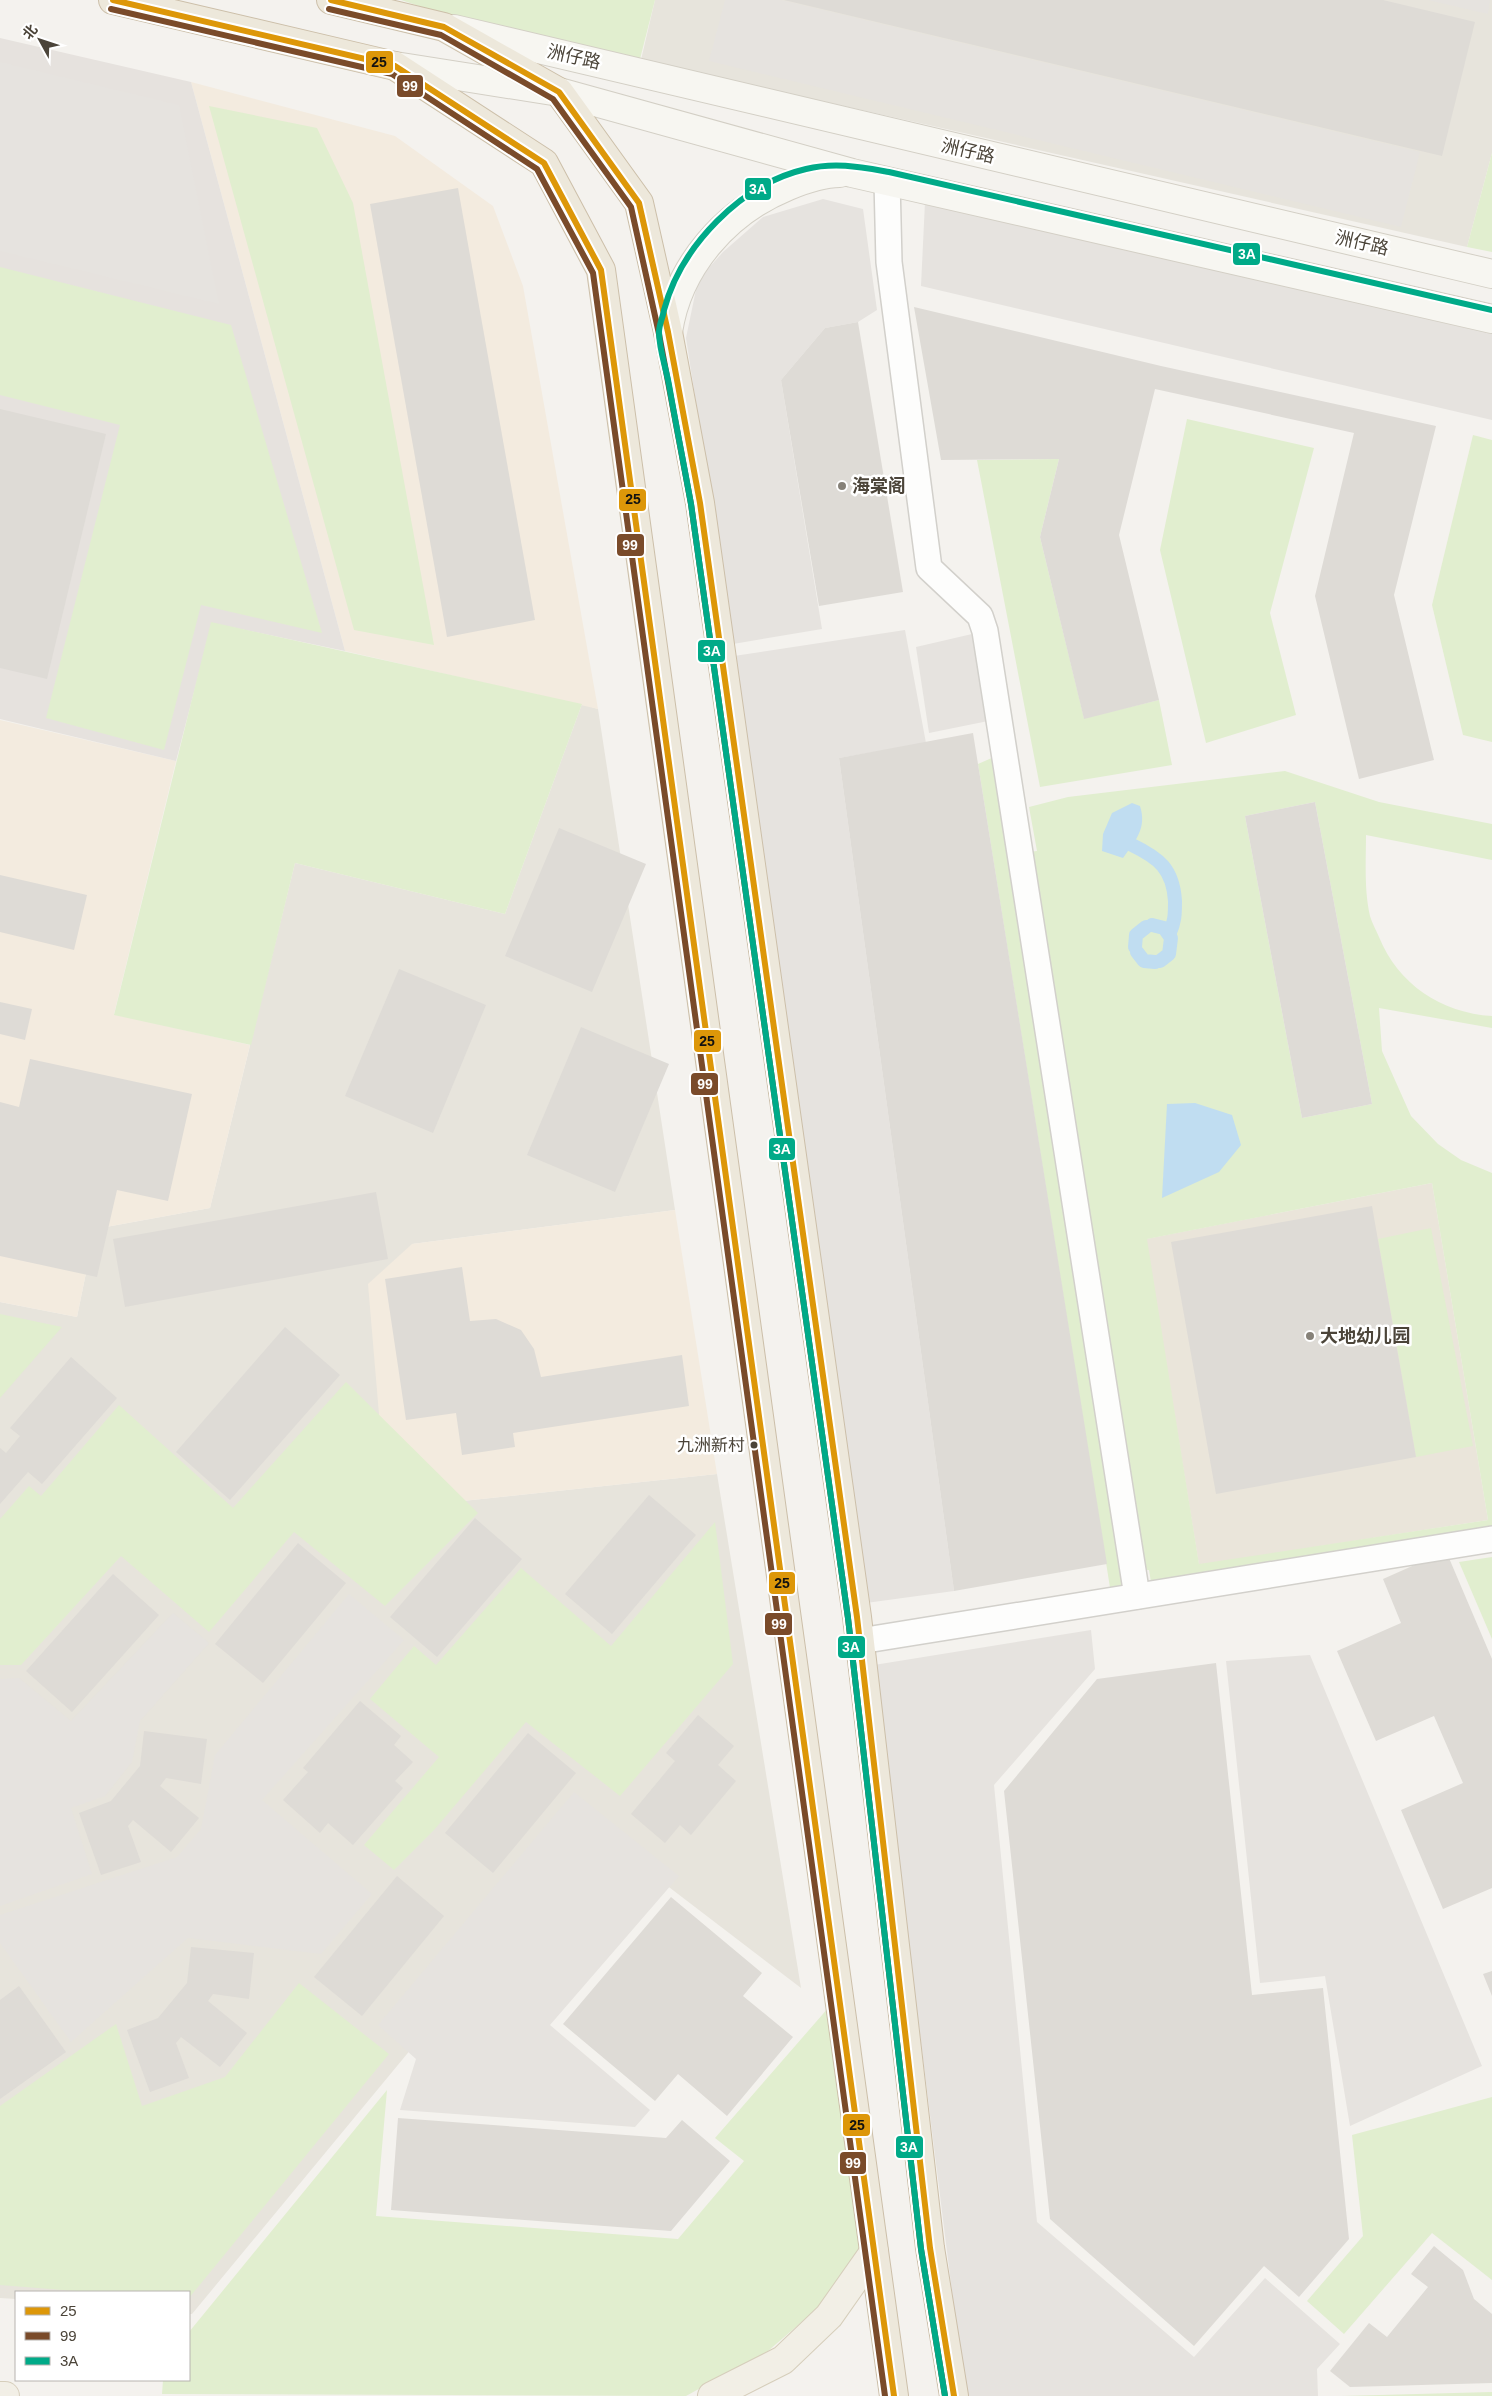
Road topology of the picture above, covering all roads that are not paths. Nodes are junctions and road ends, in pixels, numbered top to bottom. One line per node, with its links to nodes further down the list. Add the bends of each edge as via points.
1 (113, 0): 4 (highway)
2 (330, 0): 3 (highway)
3 (444, 27): 5 (highway); 8 (street, 洲仔路)
4 (395, 66): 5 (street); 14 (highway, via 544,163 601,270)
5 (559, 92): 6 (street); 10 (highway, via 639,203)
6 (852, 173): 7 (street); 10 (street, via 801,180 735,216 691,267 672,310)
7 (887, 181): 9 (street); 12 (lane, via 889,262 929,568 980,616 985,631 1021,810)
8 (1492, 274)
9 (1492, 319)
10 (668, 332): 13 (highway, via 701,512)
11 (1492, 1539): 12 (lane)
12 (1137, 1596): 13 (lane)
13 (860, 1641): 19 (highway, via 930,2248)
14 (874, 2252): 17 (main road, via 829,2316 783,2360); 18 (highway)
15 (0, 2396): 16 (main road)
16 (5, 2396)
17 (712, 2396)
18 (894, 2396)
19 (954, 2396)

